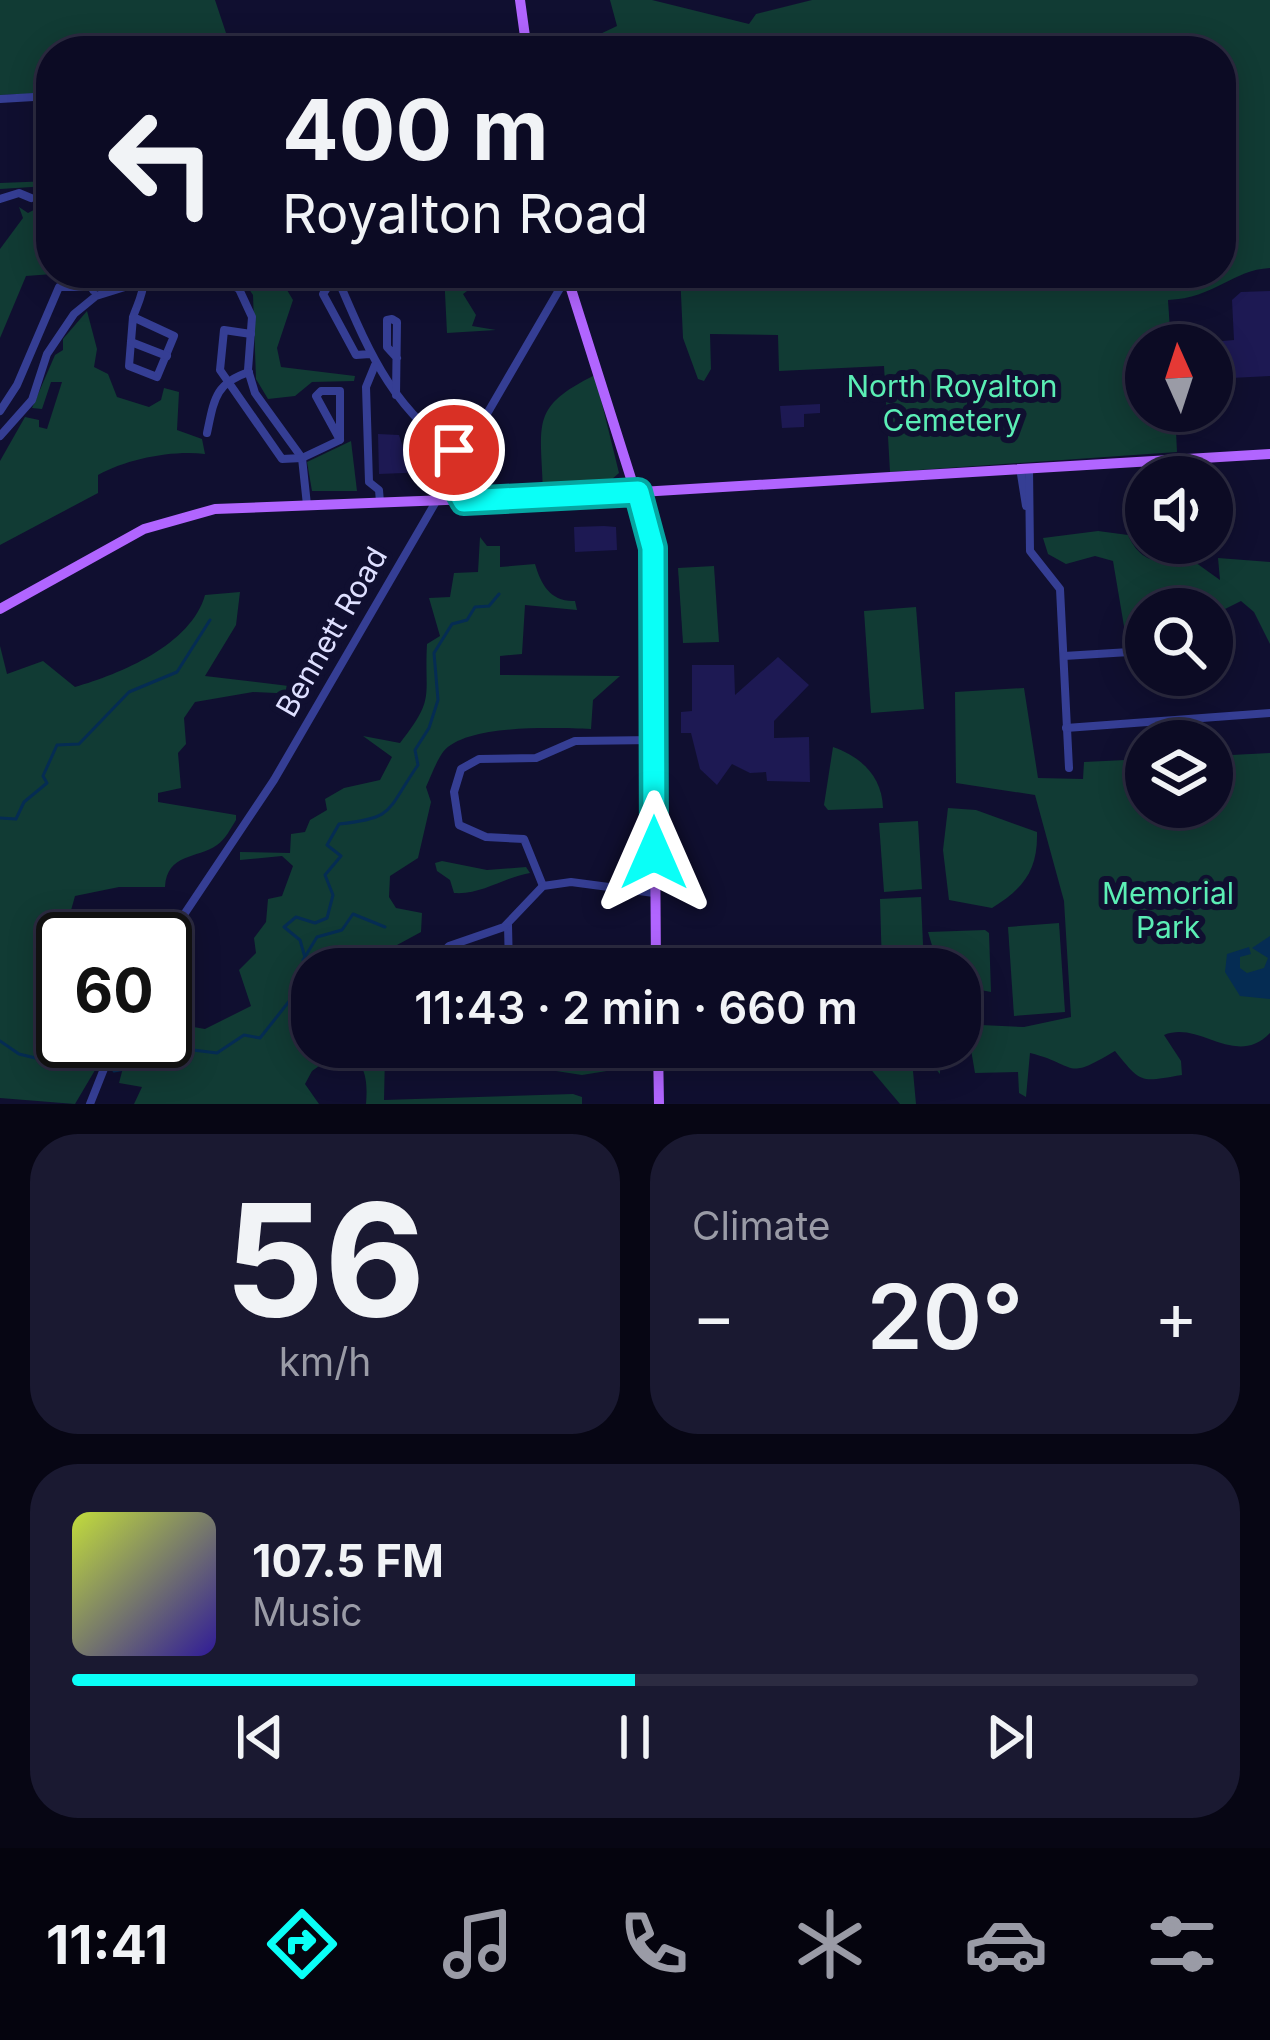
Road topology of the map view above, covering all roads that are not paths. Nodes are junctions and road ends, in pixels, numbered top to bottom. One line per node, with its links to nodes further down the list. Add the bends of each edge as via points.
1 (520, 0): 2 (main road)
2 (525, 36)
3 (36, 97): 4 (street)
4 (0, 99)
5 (31, 198): 6 (street)
6 (0, 199)
7 (59, 288): 28 (street)
8 (66, 288): 17 (street)
9 (92, 288): 17 (street)
10 (111, 288): 17 (street)
11 (144, 288): 18 (street)
12 (237, 288): 19 (street, via 252,317)
13 (326, 288): 21 (street, via 322,294 356,355)
14 (342, 288): 21 (street)
15 (559, 288): 33 (street, Bennett Road)
16 (570, 288): 37 (main road)
17 (94, 292): 30 (street, via 62,329 32,400)
18 (133, 317): 20 (street); 22 (street, via 174,335)
19 (250, 334): 25 (street); 26 (street, via 224,330)
20 (131, 342): 22 (street); 22 (street, via 129,366 143,372 158,377)
21 (370, 354): 24 (street)
22 (167, 356)
23 (397, 358): 27 (street)
24 (375, 365): 27 (street); 40 (street, via 366,387 369,482)
25 (249, 372): 26 (street); 34 (street)
26 (226, 379): 29 (street); 34 (street, via 282,459)
27 (396, 397): 33 (street, via 434,438)
28 (0, 411)
29 (207, 433)
30 (0, 434)
31 (340, 440): 31 (street, via 340,391 321,391 316,396); 34 (street)
32 (1270, 454): 35 (main road)
33 (464, 456): 36 (street, Bennett Road)
34 (302, 458): 41 (street)
35 (1024, 466): 37 (main road); 44 (street, via 1030,550 1060,589)
36 (451, 477): 38 (street); 39 (street, Bennett Road)
37 (638, 492): 38 (main road); 47 (main road, via 653,548)
38 (464, 501): 39 (main road)
39 (435, 502): 40 (main road); 51 (street, Bennett Road, via 274,780)
40 (380, 504): 41 (main road)
41 (308, 505): 42 (main road, via 215,508 169,519)
42 (0, 609)
43 (1125, 652): 44 (street)
44 (1064, 656): 46 (street)
45 (1270, 713): 46 (street)
46 (1066, 728): 48 (street)
47 (654, 740): 49 (street, via 575,741 536,758 479,759 461,769 454,792 459,826 524,839); 50 (main road)
48 (1069, 768)
49 (543, 886): 50 (street); 52 (street)
50 (654, 893): 55 (main road)
51 (186, 912)
52 (508, 924): 53 (street); 54 (street)
53 (447, 948)
54 (509, 948)
55 (655, 948)
56 (104, 1068): 58 (street)
57 (658, 1068): 59 (main road)
58 (90, 1104)
59 (659, 1104)

